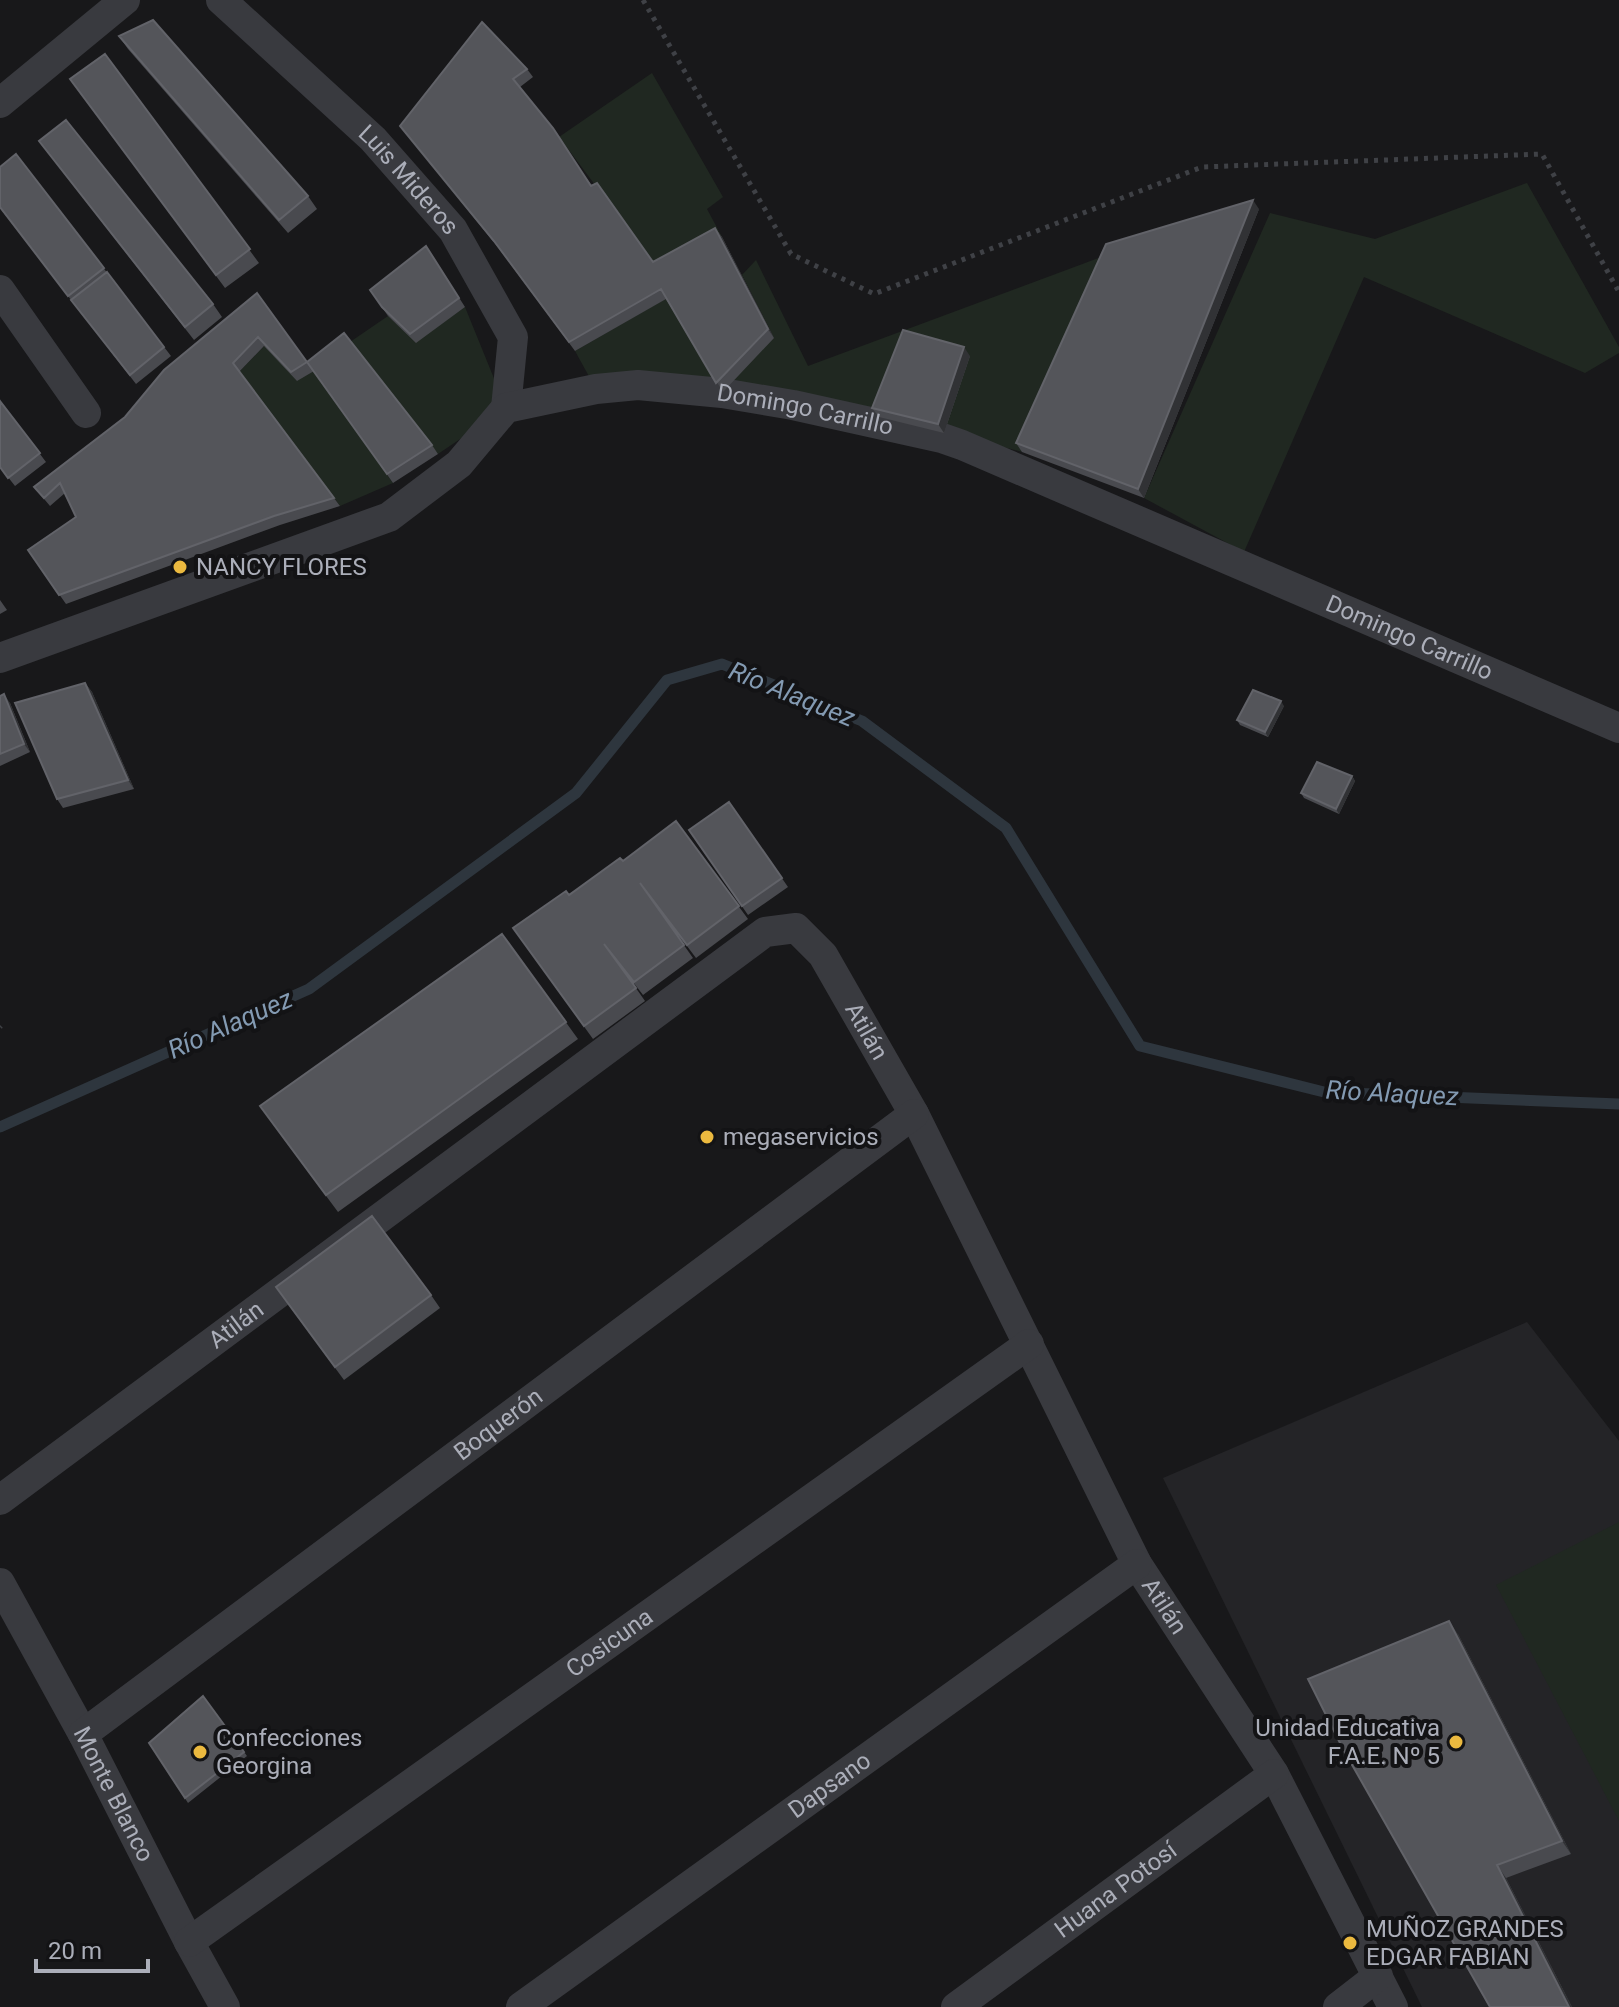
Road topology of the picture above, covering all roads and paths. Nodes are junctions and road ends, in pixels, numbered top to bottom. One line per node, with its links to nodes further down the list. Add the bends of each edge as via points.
1 (125, 0): 4 (street)
2 (221, 0): 7 (street, Luis Mideros, via 373,139 453,230 513,337)
3 (643, 0): 6 (path, via 791,254 874,294 1202,167 1542,154)
4 (0, 103)
5 (0, 290): 8 (street)
6 (1619, 292)
7 (506, 408): 9 (street, via 459,464 389,517); 10 (street, Domingo Carrillo, via 638,385 793,405 942,438)
8 (86, 413)
9 (0, 658)
10 (1619, 728)
11 (914, 1114): 12 (street, Atilán); 13 (street, Atilán, via 823,955 796,928 765,932); 16 (street, Boquerón)
12 (1029, 1344): 14 (street, Atilán); 18 (street, Cosicuna)
13 (0, 1500)
14 (1137, 1564): 17 (street, Atilán); 21 (street, Dapsano)
15 (0, 1583): 16 (street, Monte Blanco)
16 (83, 1734): 18 (street, Monte Blanco)
17 (1274, 1774): 19 (street, Atilán); 22 (street, Huana Potosí)
18 (189, 1942): 20 (street, Monte Blanco)
19 (1378, 1976): 23 (street); 24 (street, Atilán)
20 (225, 2007)
21 (521, 2007)
22 (956, 2007)
23 (1338, 2007)
24 (1393, 2007)

